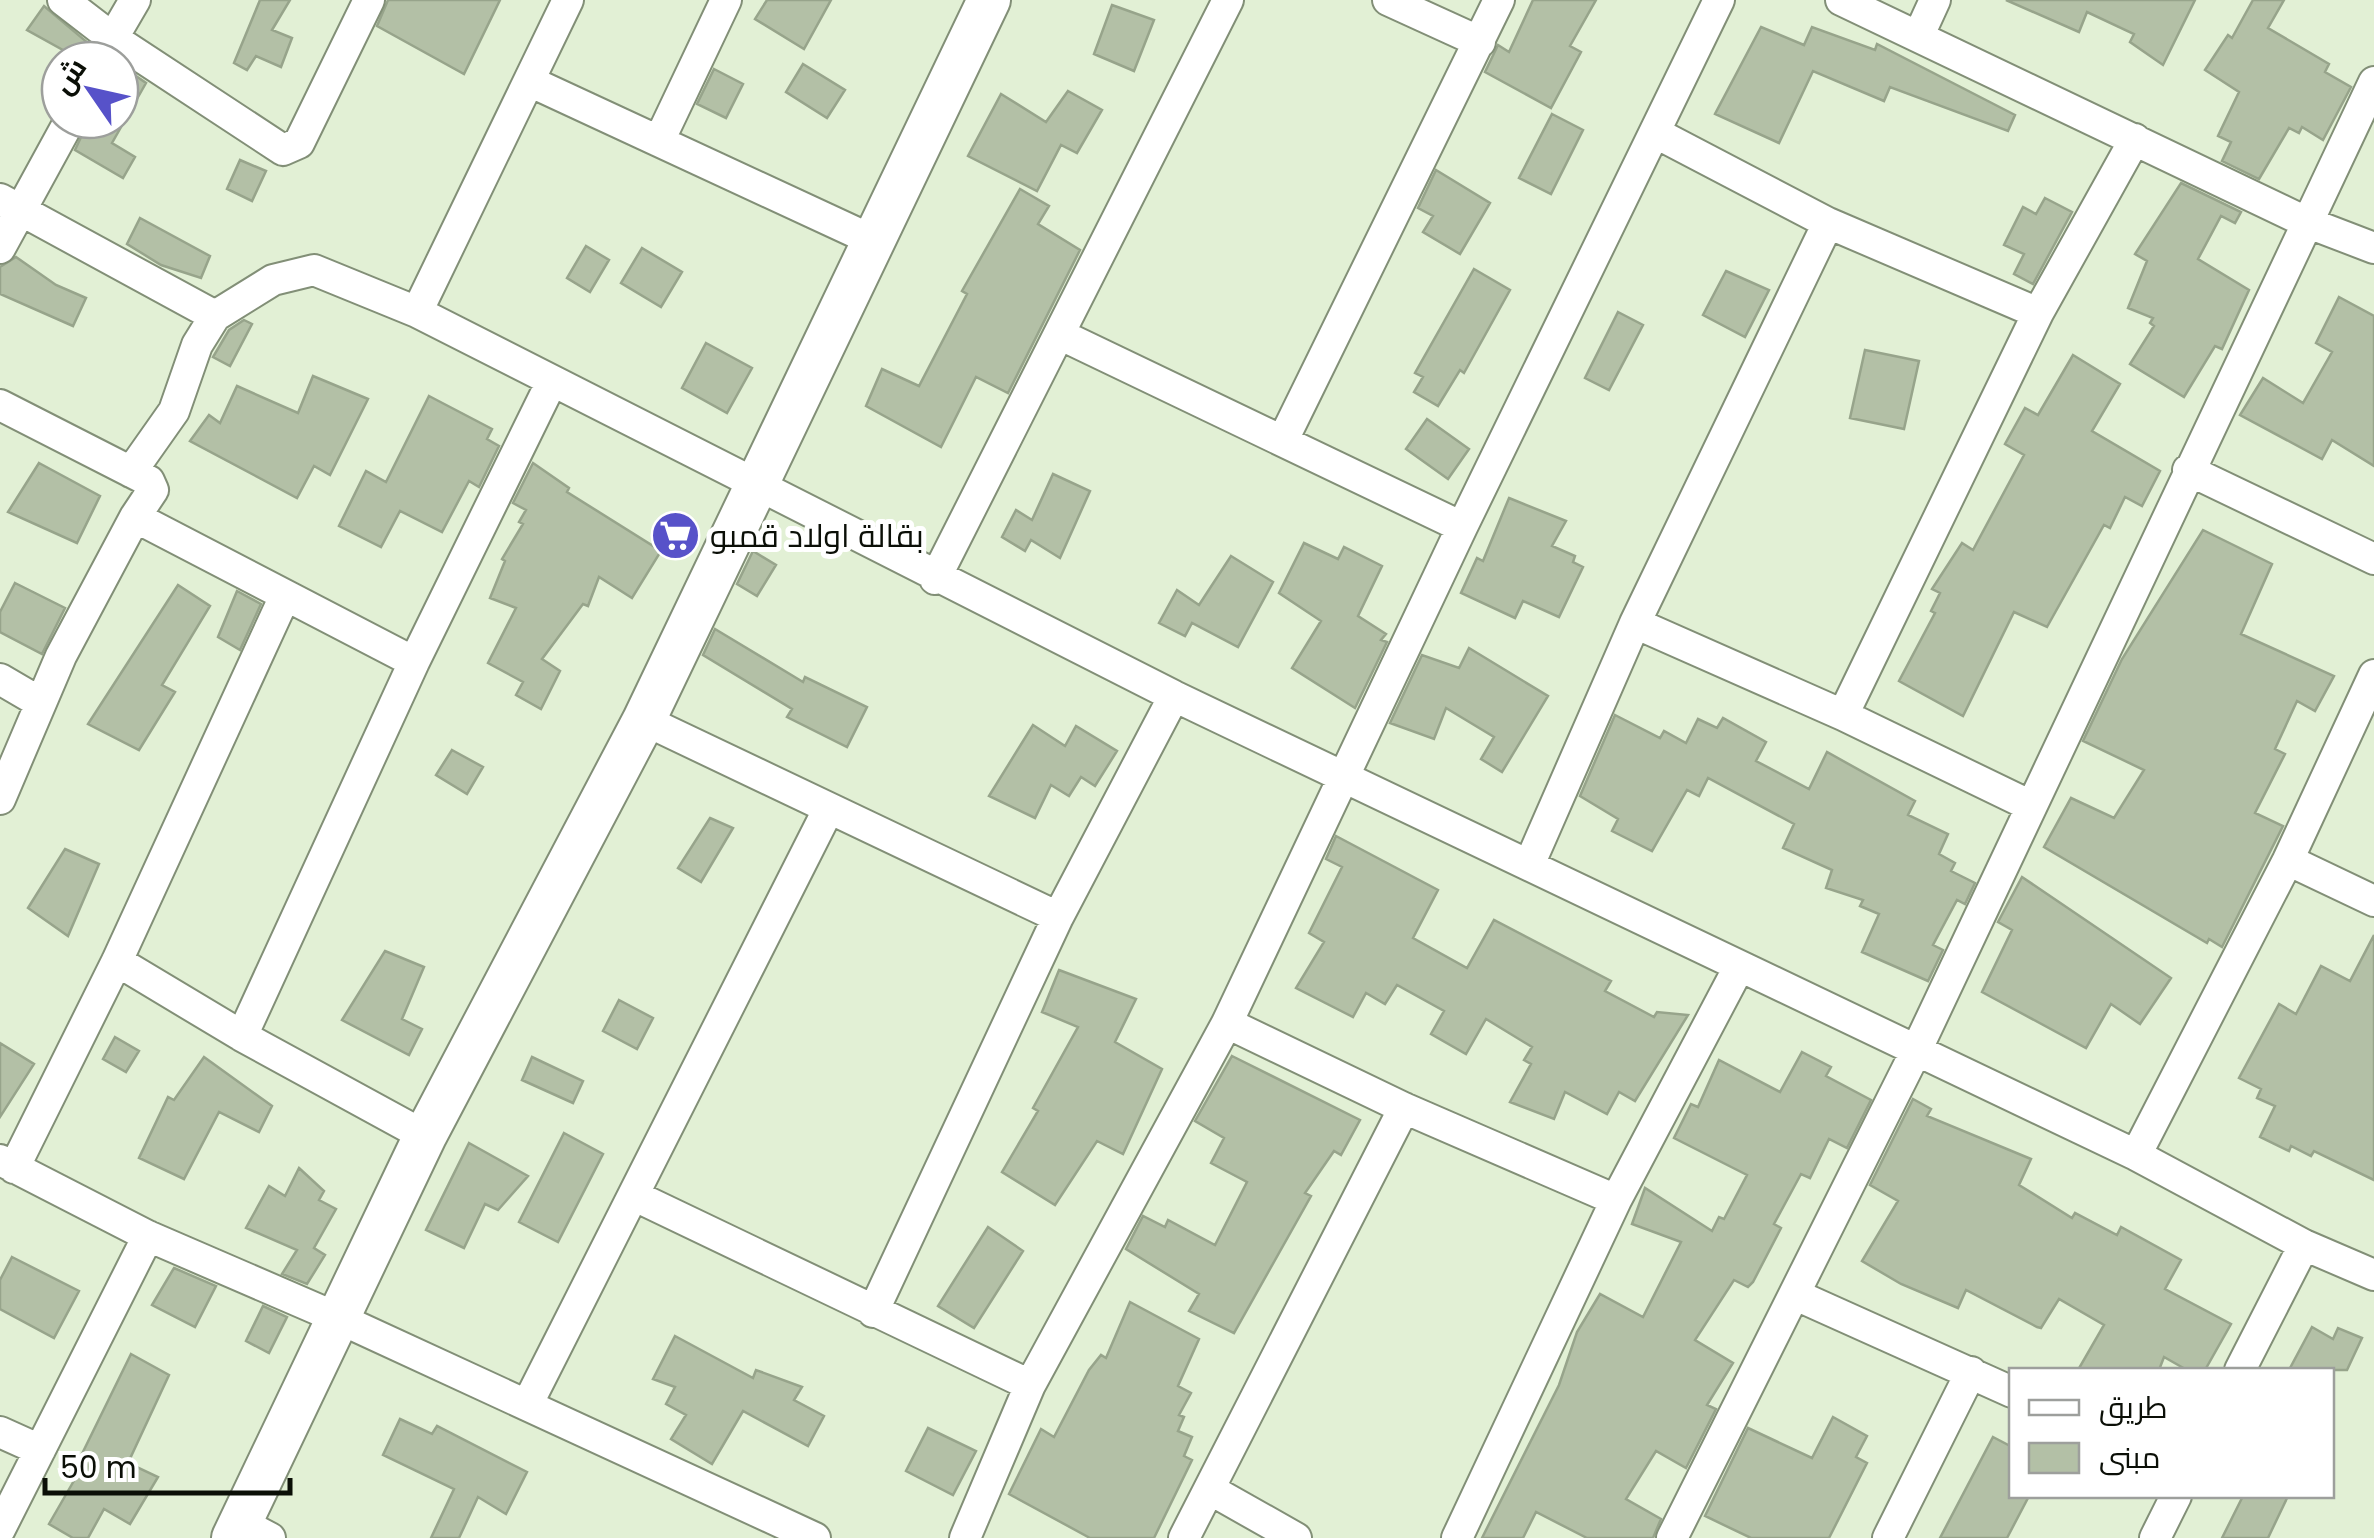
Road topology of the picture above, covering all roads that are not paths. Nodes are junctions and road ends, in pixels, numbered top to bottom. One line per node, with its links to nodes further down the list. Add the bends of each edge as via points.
1 (63, 0): 14 (street)
2 (135, 0): 15 (street)
3 (369, 0): 17 (street, via 292,150)
4 (568, 0): 18 (street)
5 (726, 0): 23 (street)
6 (989, 0): 27 (street)
7 (1228, 0): 33 (street)
8 (1388, 0): 16 (street)
9 (1499, 0): 16 (street)
10 (1719, 0): 20 (street)
11 (1840, 0): 13 (street)
12 (1935, 0): 13 (street)
13 (1918, 35): 21 (street)
14 (97, 40)
15 (111, 40)
16 (1480, 42): 36 (street)
17 (140, 69)
18 (529, 81): 23 (street); 30 (street)
19 (2374, 82): 25 (street)
20 (1656, 134): 26 (street); 41 (street)
21 (2135, 139): 25 (street); 31 (street)
22 (57, 140): 24 (street)
23 (659, 141): 27 (street)
24 (12, 206): 28 (street); 32 (street)
25 (2306, 222): 29 (street); 37 (street)
26 (1828, 223): 31 (street); 45 (street)
27 (872, 240): 39 (street)
28 (0, 248)
29 (2374, 248)
30 (416, 312): 32 (street, via 314,270 273,280); 34 (street)
31 (2038, 313): 51 (street)
32 (215, 316): 38 (street, via 197,345 174,412)
33 (1059, 334): 36 (street); 43 (street)
34 (551, 383): 39 (street); 46 (street)
35 (0, 405): 38 (street)
36 (1283, 440): 41 (street)
37 (2188, 470): 42 (street); 55 (street)
38 (131, 472): 40 (street, via 153,490)
39 (758, 486): 43 (street); 52 (street)
40 (135, 517): 44 (street); 50 (street, via 60,656)
41 (1462, 526): 53 (street)
42 (2374, 559)
43 (936, 579): 49 (street)
44 (284, 598): 46 (street); 61 (street)
45 (1635, 623): 51 (street); 58 (street)
46 (414, 662): 64 (street)
47 (2374, 675): 57 (street)
48 (0, 678): 50 (street)
49 (1174, 696): 53 (street); 60 (street)
50 (42, 704): 54 (street)
51 (1843, 715): 55 (street)
52 (644, 720): 56 (street); 67 (street)
53 (1342, 779): 58 (street); 63 (street)
54 (0, 799)
55 (2031, 806): 65 (street)
56 (828, 810): 60 (street); 70 (street)
57 (2288, 860): 59 (street); 68 (street)
58 (1529, 864): 62 (street)
59 (2374, 901)
60 (1058, 917): 76 (street)
61 (117, 961): 64 (street); 69 (street)
62 (1739, 967): 65 (street); 71 (street)
63 (1227, 1023): 66 (street); 80 (street)
64 (242, 1036): 67 (street)
65 (1915, 1053): 68 (street); 75 (street)
66 (1404, 1108): 71 (street); 85 (street)
67 (425, 1136): 77 (street)
68 (2136, 1155): 73 (street)
69 (7, 1164): 72 (street)
70 (635, 1196): 76 (street); 82 (street)
71 (1616, 1200): 94 (street)
72 (148, 1236): 77 (street); 84 (street)
73 (2304, 1244): 74 (street); 78 (street)
74 (2374, 1275)
75 (1796, 1295): 79 (street); 95 (street)
76 (873, 1312): 80 (street)
77 (340, 1319): 82 (street); 89 (street)
78 (2241, 1368)
79 (1971, 1372): 81 (street); 96 (street)
80 (1030, 1385): 91 (street)
81 (2009, 1391)
82 (527, 1405): 87 (street)
83 (0, 1432): 84 (street)
84 (40, 1450): 88 (street)
85 (1211, 1490): 92 (street); 93 (street)
86 (2175, 1498): 97 (street)
87 (755, 1527): 90 (street)
88 (0, 1529)
89 (248, 1533)
90 (814, 1538)
91 (964, 1538)
92 (1184, 1538)
93 (1296, 1538)
94 (1457, 1538)
95 (1672, 1538)
96 (1888, 1538)
97 (2155, 1538)

